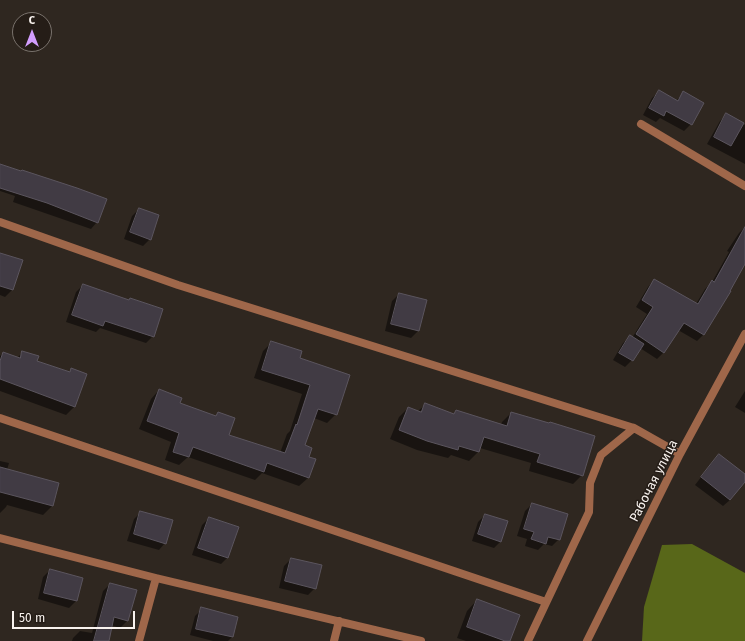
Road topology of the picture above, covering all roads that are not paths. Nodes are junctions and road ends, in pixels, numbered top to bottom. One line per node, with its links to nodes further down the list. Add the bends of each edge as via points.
1 (642, 124): 2 (street)
2 (745, 186)
3 (0, 222): 6 (street, via 178,285)
4 (745, 334): 7 (street, Рабочая улица)
5 (0, 418): 10 (street)
6 (634, 428): 7 (street); 10 (street, via 601,455 590,483 589,512)
7 (680, 454): 16 (street, Рабочая улица)
8 (0, 538): 9 (street)
9 (156, 578): 11 (street); 12 (street)
10 (546, 602): 15 (street)
11 (339, 622): 13 (street); 14 (street)
12 (139, 641)
13 (334, 641)
14 (421, 641)
15 (528, 641)
16 (587, 641)

